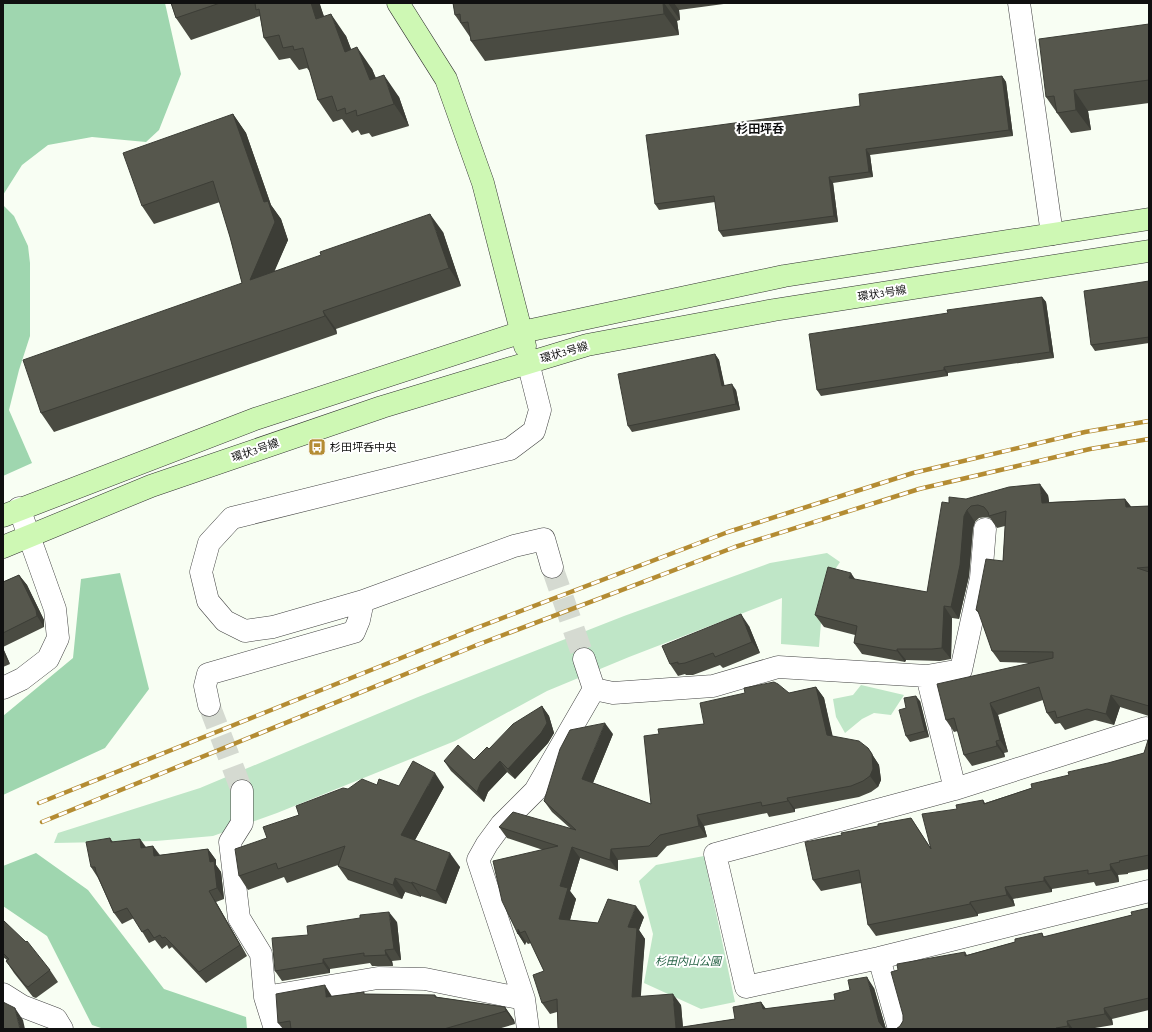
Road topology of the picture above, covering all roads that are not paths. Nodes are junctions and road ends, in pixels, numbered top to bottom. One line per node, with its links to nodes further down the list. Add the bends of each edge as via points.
1 (398, 3): 6 (street, via 446,79 483,183)
2 (1019, 3): 4 (street)
3 (1149, 219): 4 (street)
4 (1052, 234): 6 (street, via 784,276)
5 (1149, 251): 7 (street, 環状3号線, via 774,310 587,345)
6 (522, 332): 7 (street); 8 (street, via 255,419)
7 (528, 362): 10 (street, 環状3号線, via 382,406 151,486); 13 (street, via 540,410 534,431 510,449 232,518 209,543 201,572 208,601 225,621 245,631 273,627)
8 (11, 512): 10 (street)
9 (986, 529): 15 (street, via 981,578 961,670)
10 (29, 536): 11 (street, 環状3号線); 16 (street, via 55,609 58,638 48,660 22,679)
11 (3, 548)
12 (552, 567): 13 (street, via 544,539 514,546)
13 (363, 601): 18 (street, via 354,632 208,674 205,686)
14 (584, 659): 17 (street)
15 (927, 676): 17 (street, via 778,667 713,686 613,693); 20 (street)
16 (3, 688)
17 (594, 689): 26 (street, via 535,791 501,825 478,860)
18 (209, 705)
19 (1149, 729): 20 (street)
20 (955, 789): 23 (street, via 715,854 746,987)
21 (242, 792): 25 (street, via 242,824 230,842 239,918 261,954)
22 (1149, 891): 23 (street)
23 (879, 958): 30 (street)
24 (3, 994): 27 (street, via 22,1006 56,1019)
25 (265, 997): 26 (street, via 378,978 425,979); 28 (street)
26 (524, 999): 29 (street)
27 (62, 1029)
28 (275, 1029)
29 (528, 1029)
30 (899, 1029)

